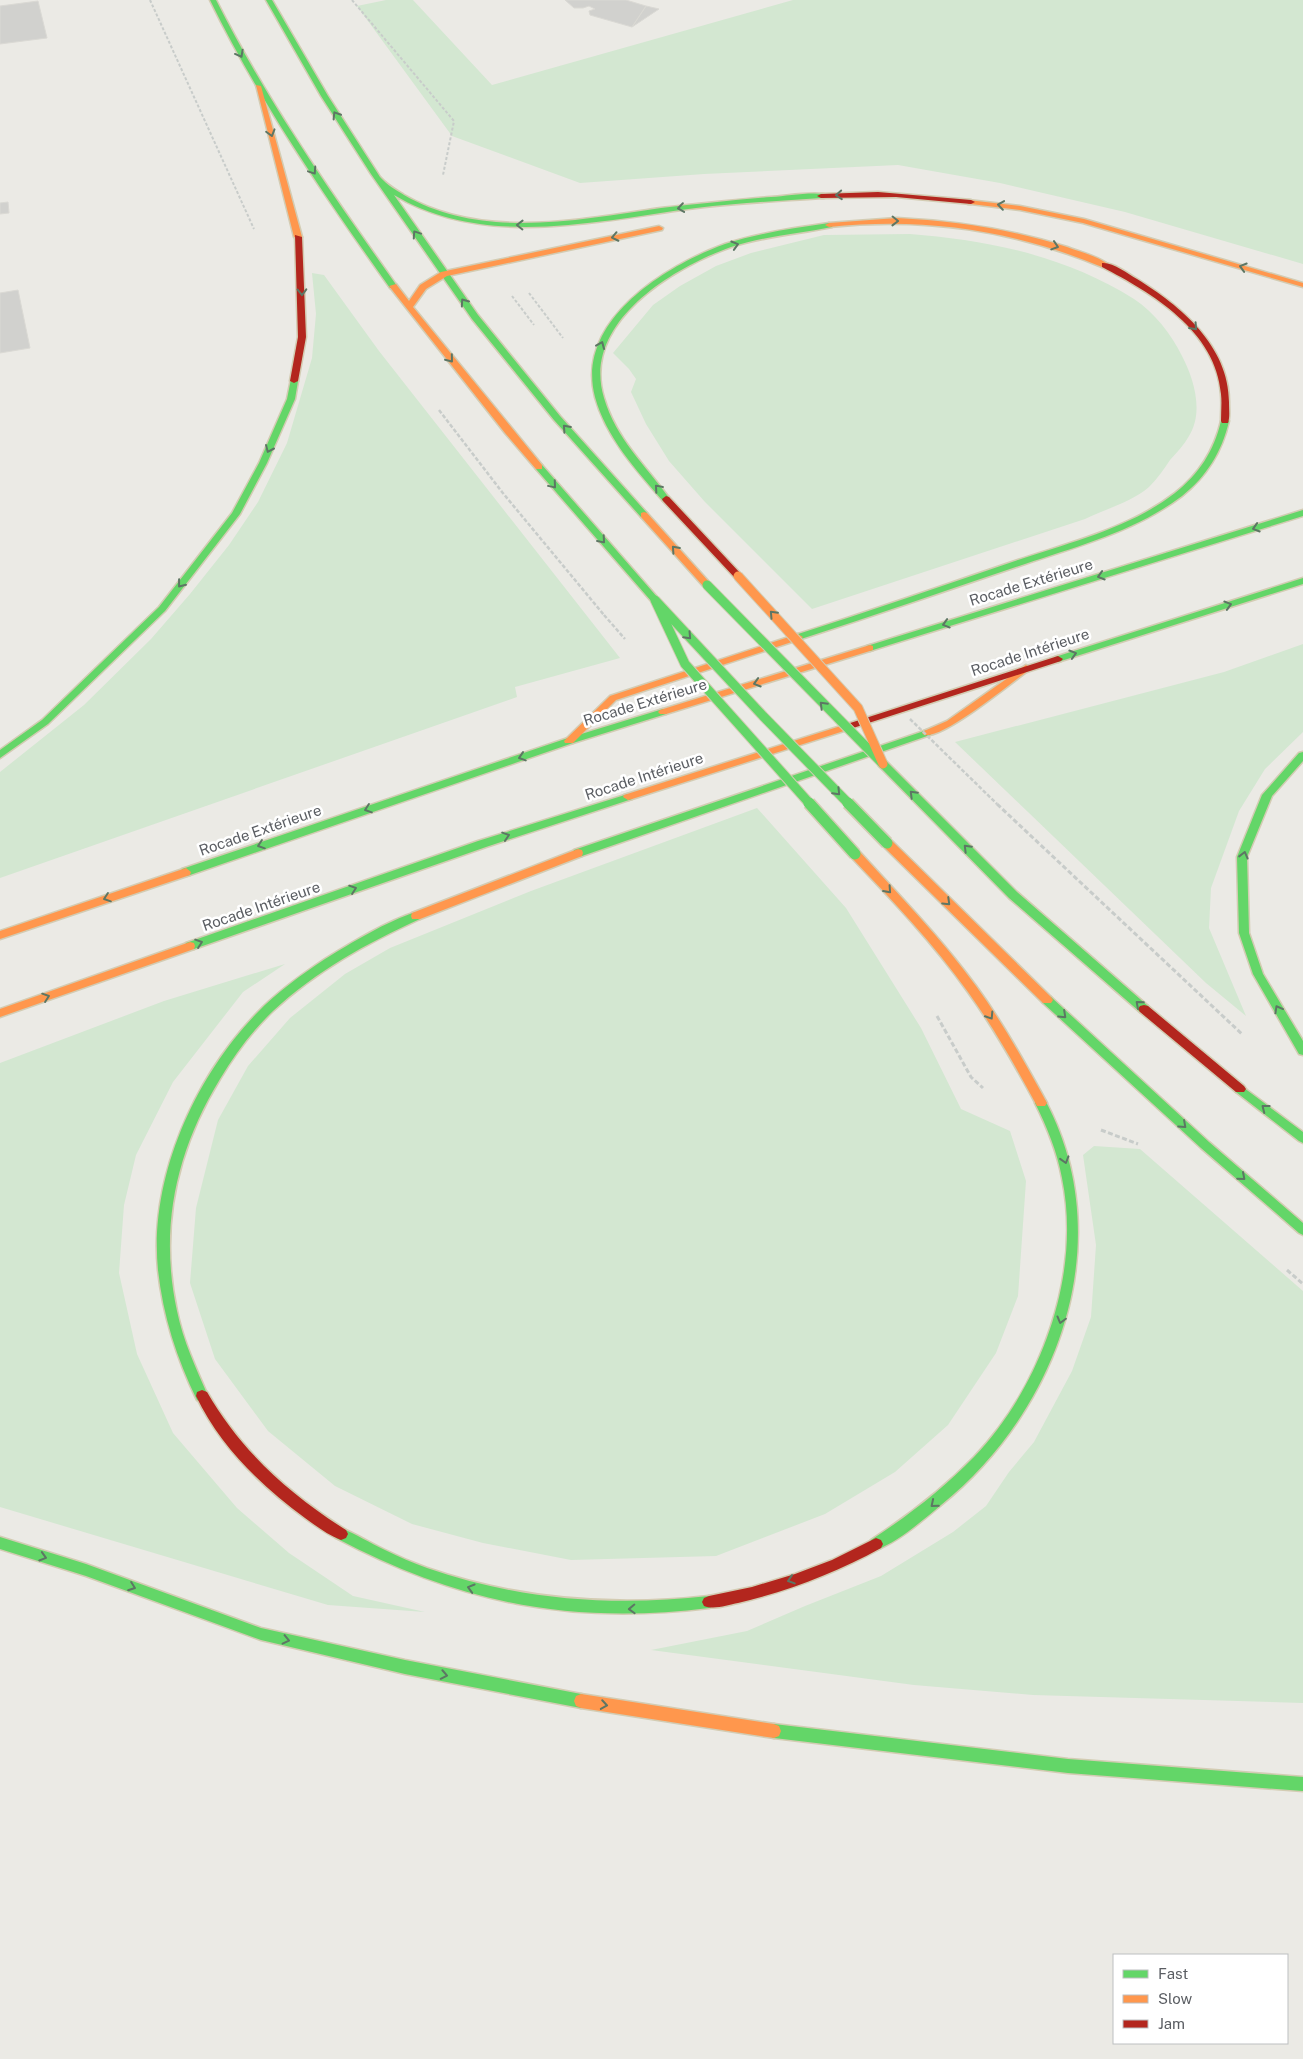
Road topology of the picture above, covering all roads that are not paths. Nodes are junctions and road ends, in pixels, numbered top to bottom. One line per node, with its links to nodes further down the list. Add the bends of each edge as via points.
1 (213, 0): 3 (main road, one-way to 3)
2 (269, 0): 4 (main road, one-way to 2, via 339,120)
3 (258, 86): 10 (main road, one-way to 10, via 316,176); 16 (main road, one-way to 16, via 299,240 302,337 291,399 236,514 162,609 45,722)
4 (383, 185): 5 (main road, one-way to 4, via 554,224 516,225 450,216 415,204); 8 (main road, one-way to 4)
5 (800, 197): 6 (main road); 9 (main road, one-way to 5, via 1084,221 1020,208 906,194)
6 (713, 216)
7 (675, 224): 8 (main road, one-way to 8)
8 (444, 274): 10 (main road, via 427,282); 18 (main road, one-way to 8, bridge, via 707,585 557,418)
9 (1303, 284)
10 (409, 307): 13 (main road, one-way to 13, via 508,431)
11 (1303, 513): 15 (main road, Rocade Extérieure, one-way to 15)
12 (1303, 581): 14 (main road, Rocade Intérieure, one-way to 12)
13 (655, 600): 14 (main road, one-way to 14, bridge, via 685,664 855,854 953,963 1012,1050 1052,1123 1067,1163 1072,1198 1071,1271 1066,1303 1048,1359 1021,1407 970,1472 900,1530 829,1566 720,1600 683,1606 619,1609 544,1602 478,1590 410,1570 342,1535 250,1464 202,1399 187,1370 167,1302 162,1234 164,1202 184,1132 199,1100 222,1063 270,1006 332,961 368,940 433,908 622,838 948,725); 23 (main road, one-way to 23, bridge, via 887,843 1063,1016)
14 (1026, 668): 20 (main road, Rocade Intérieure, one-way to 14, via 482,844)
15 (569, 741): 18 (main road, one-way to 15, bridge, via 858,708 738,576 670,501 628,452 605,412 595,378 596,358 602,341 630,304 651,286 690,263 752,240 816,226 860,222 950,224 1050,244 1094,260 1150,290 1171,306 1201,336 1216,357 1227,400 1226,424 1219,449 1186,489 1161,506 1106,531 1024,561 614,698); 19 (main road, Rocade Extérieure, one-way to 19)
16 (0, 754)
17 (1303, 755): 21 (main road, one-way to 17, via 1258,974 1244,933 1242,857 1267,795)
18 (883, 764): 22 (main road, one-way to 18, via 1209,1065 1013,895)
19 (0, 935)
20 (0, 1014)
21 (1303, 1051)
22 (1303, 1138)
23 (1303, 1230)
24 (0, 1544): 25 (main road, one-way to 25, via 86,1570 261,1634 405,1667 574,1700 759,1729 1058,1765)
25 (1303, 1784)

